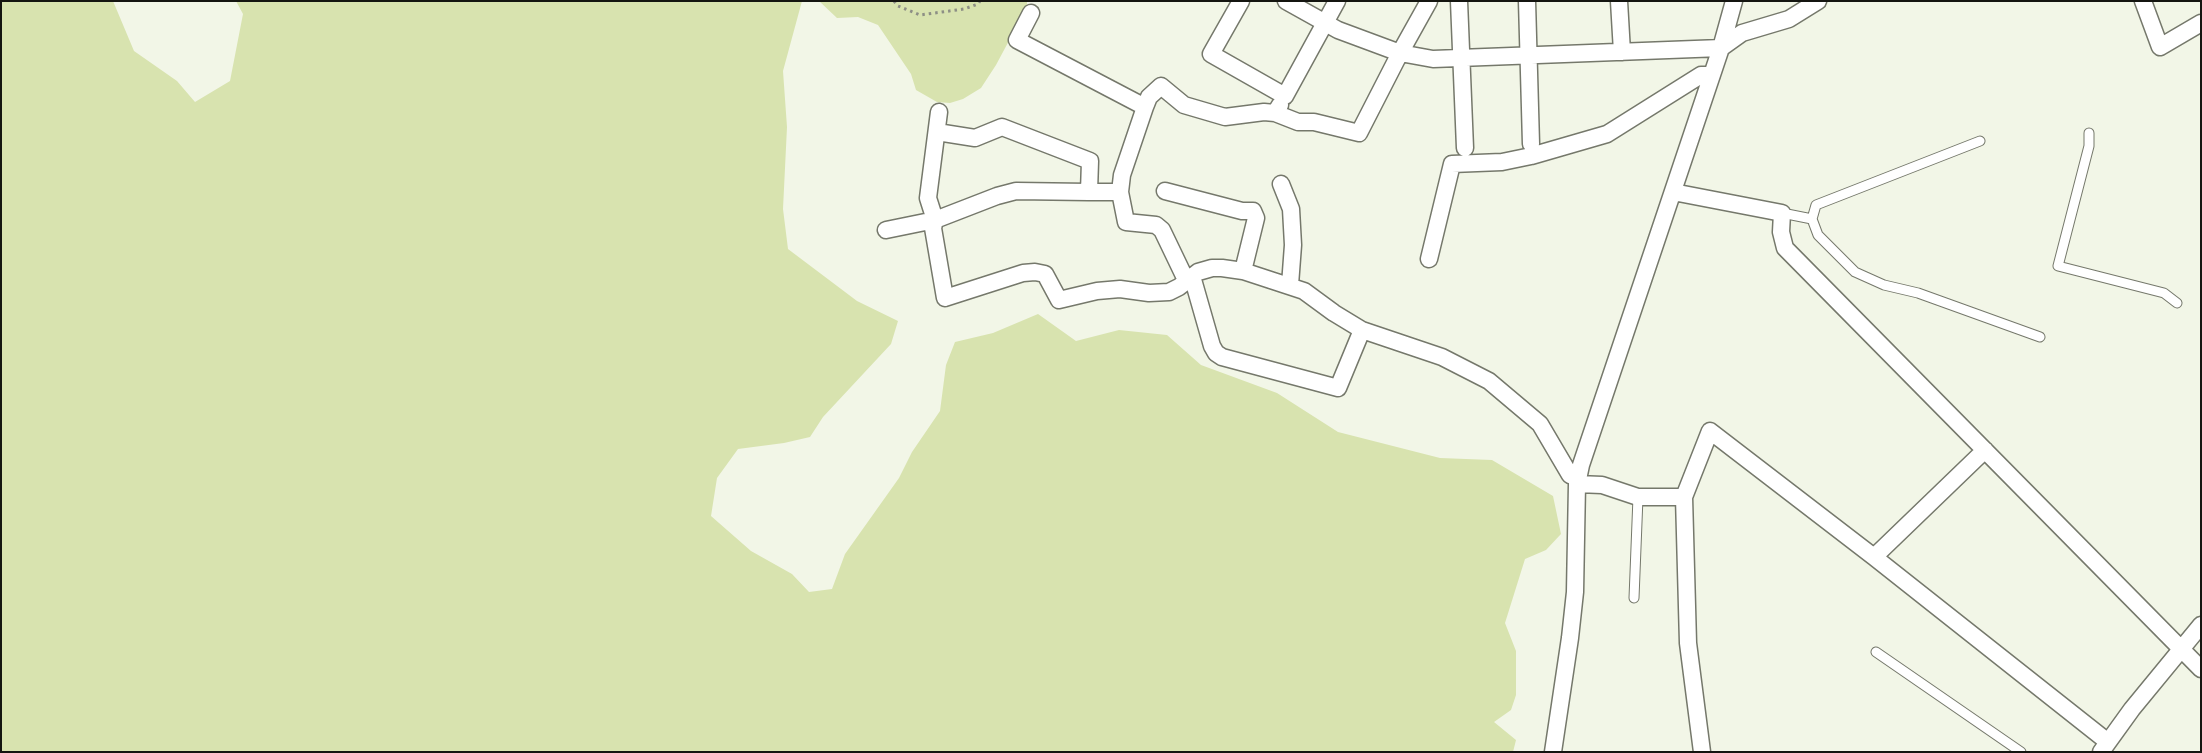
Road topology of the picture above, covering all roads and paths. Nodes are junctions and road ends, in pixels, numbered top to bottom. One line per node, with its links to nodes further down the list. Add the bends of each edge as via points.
1 (894, 1): 2 (path, via 898,6 920,14 964,9)
2 (980, 1)
3 (1240, 1): 22 (street, via 1211,54)
4 (1286, 1): 14 (street)
5 (1338, 1): 14 (street)
6 (1429, 1): 18 (street)
7 (1459, 1): 20 (street)
8 (1527, 1): 19 (street)
9 (1619, 1): 17 (street)
10 (1734, 1): 16 (street)
11 (1818, 1): 16 (street, via 1789,18 1742,32)
12 (2143, 1): 15 (street, via 2160,46)
13 (1031, 13): 23 (street, via 1017,40)
14 (1326, 23): 18 (street); 22 (street)
15 (2201, 23)
16 (1721, 48): 17 (street); 21 (street)
17 (1622, 52): 19 (street)
18 (1400, 53): 20 (street, via 1433,59); 25 (street, via 1359,133 1314,122 1298,122)
19 (1529, 56): 20 (street); 29 (street)
20 (1461, 58): 30 (street)
21 (1712, 75): 35 (street); 40 (street, via 1701,76 1608,134 1502,162 1452,164)
22 (1285, 96): 25 (street)
23 (1145, 107): 25 (street, via 1149,97 1161,86 1184,105 1225,117); 34 (street, via 1124,166)
24 (939, 112): 26 (street)
25 (1275, 113)
26 (937, 132): 33 (street, via 975,138 1002,128 1090,162); 38 (street, via 928,198)
27 (2089, 133): 44 (lane, via 2089,146 2058,266 2164,293)
28 (1980, 141): 37 (lane, via 1816,205)
29 (1531, 144)
30 (1465, 148)
31 (1281, 184): 43 (street, via 1291,209)
32 (1165, 190): 41 (street, via 1242,211 1253,211 1256,218)
33 (1089, 192): 34 (street); 38 (street, via 1016,191)
34 (1120, 192): 42 (street, via 1126,222 1156,225 1162,230)
35 (1673, 192): 36 (street); 48 (street)
36 (1782, 213): 37 (lane); 47 (street, via 1781,232 1786,248)
37 (1812, 218): 46 (lane, via 1818,235 1855,272 1884,285 1918,293)
38 (935, 220): 39 (street); 42 (street, via 933,228 945,298 1023,272 1045,274 1059,300 1120,289 1169,292)
39 (886, 230)
40 (1428, 259)
41 (1244, 271): 42 (street, via 1212,268); 43 (street)
42 (1189, 278): 45 (street, via 1212,346 1222,357 1338,388)
43 (1290, 285): 45 (street)
44 (2177, 303)
45 (1362, 330): 48 (street, via 1442,357 1489,381 1540,424 1570,475)
46 (2040, 337)
47 (1985, 450): 51 (street); 54 (street)
48 (1578, 481): 49 (street); 58 (street, via 1575,592)
49 (1638, 496): 50 (street); 52 (lane)
50 (1684, 497): 51 (street, via 1710,431); 59 (street, via 1688,643)
51 (1874, 557): 57 (street)
52 (1634, 598)
53 (2201, 625): 54 (street)
54 (2180, 650): 56 (street); 57 (street)
55 (1876, 652): 60 (lane)
56 (2201, 669)
57 (2104, 747)
58 (1553, 752)
59 (1702, 752)
60 (2021, 752)

